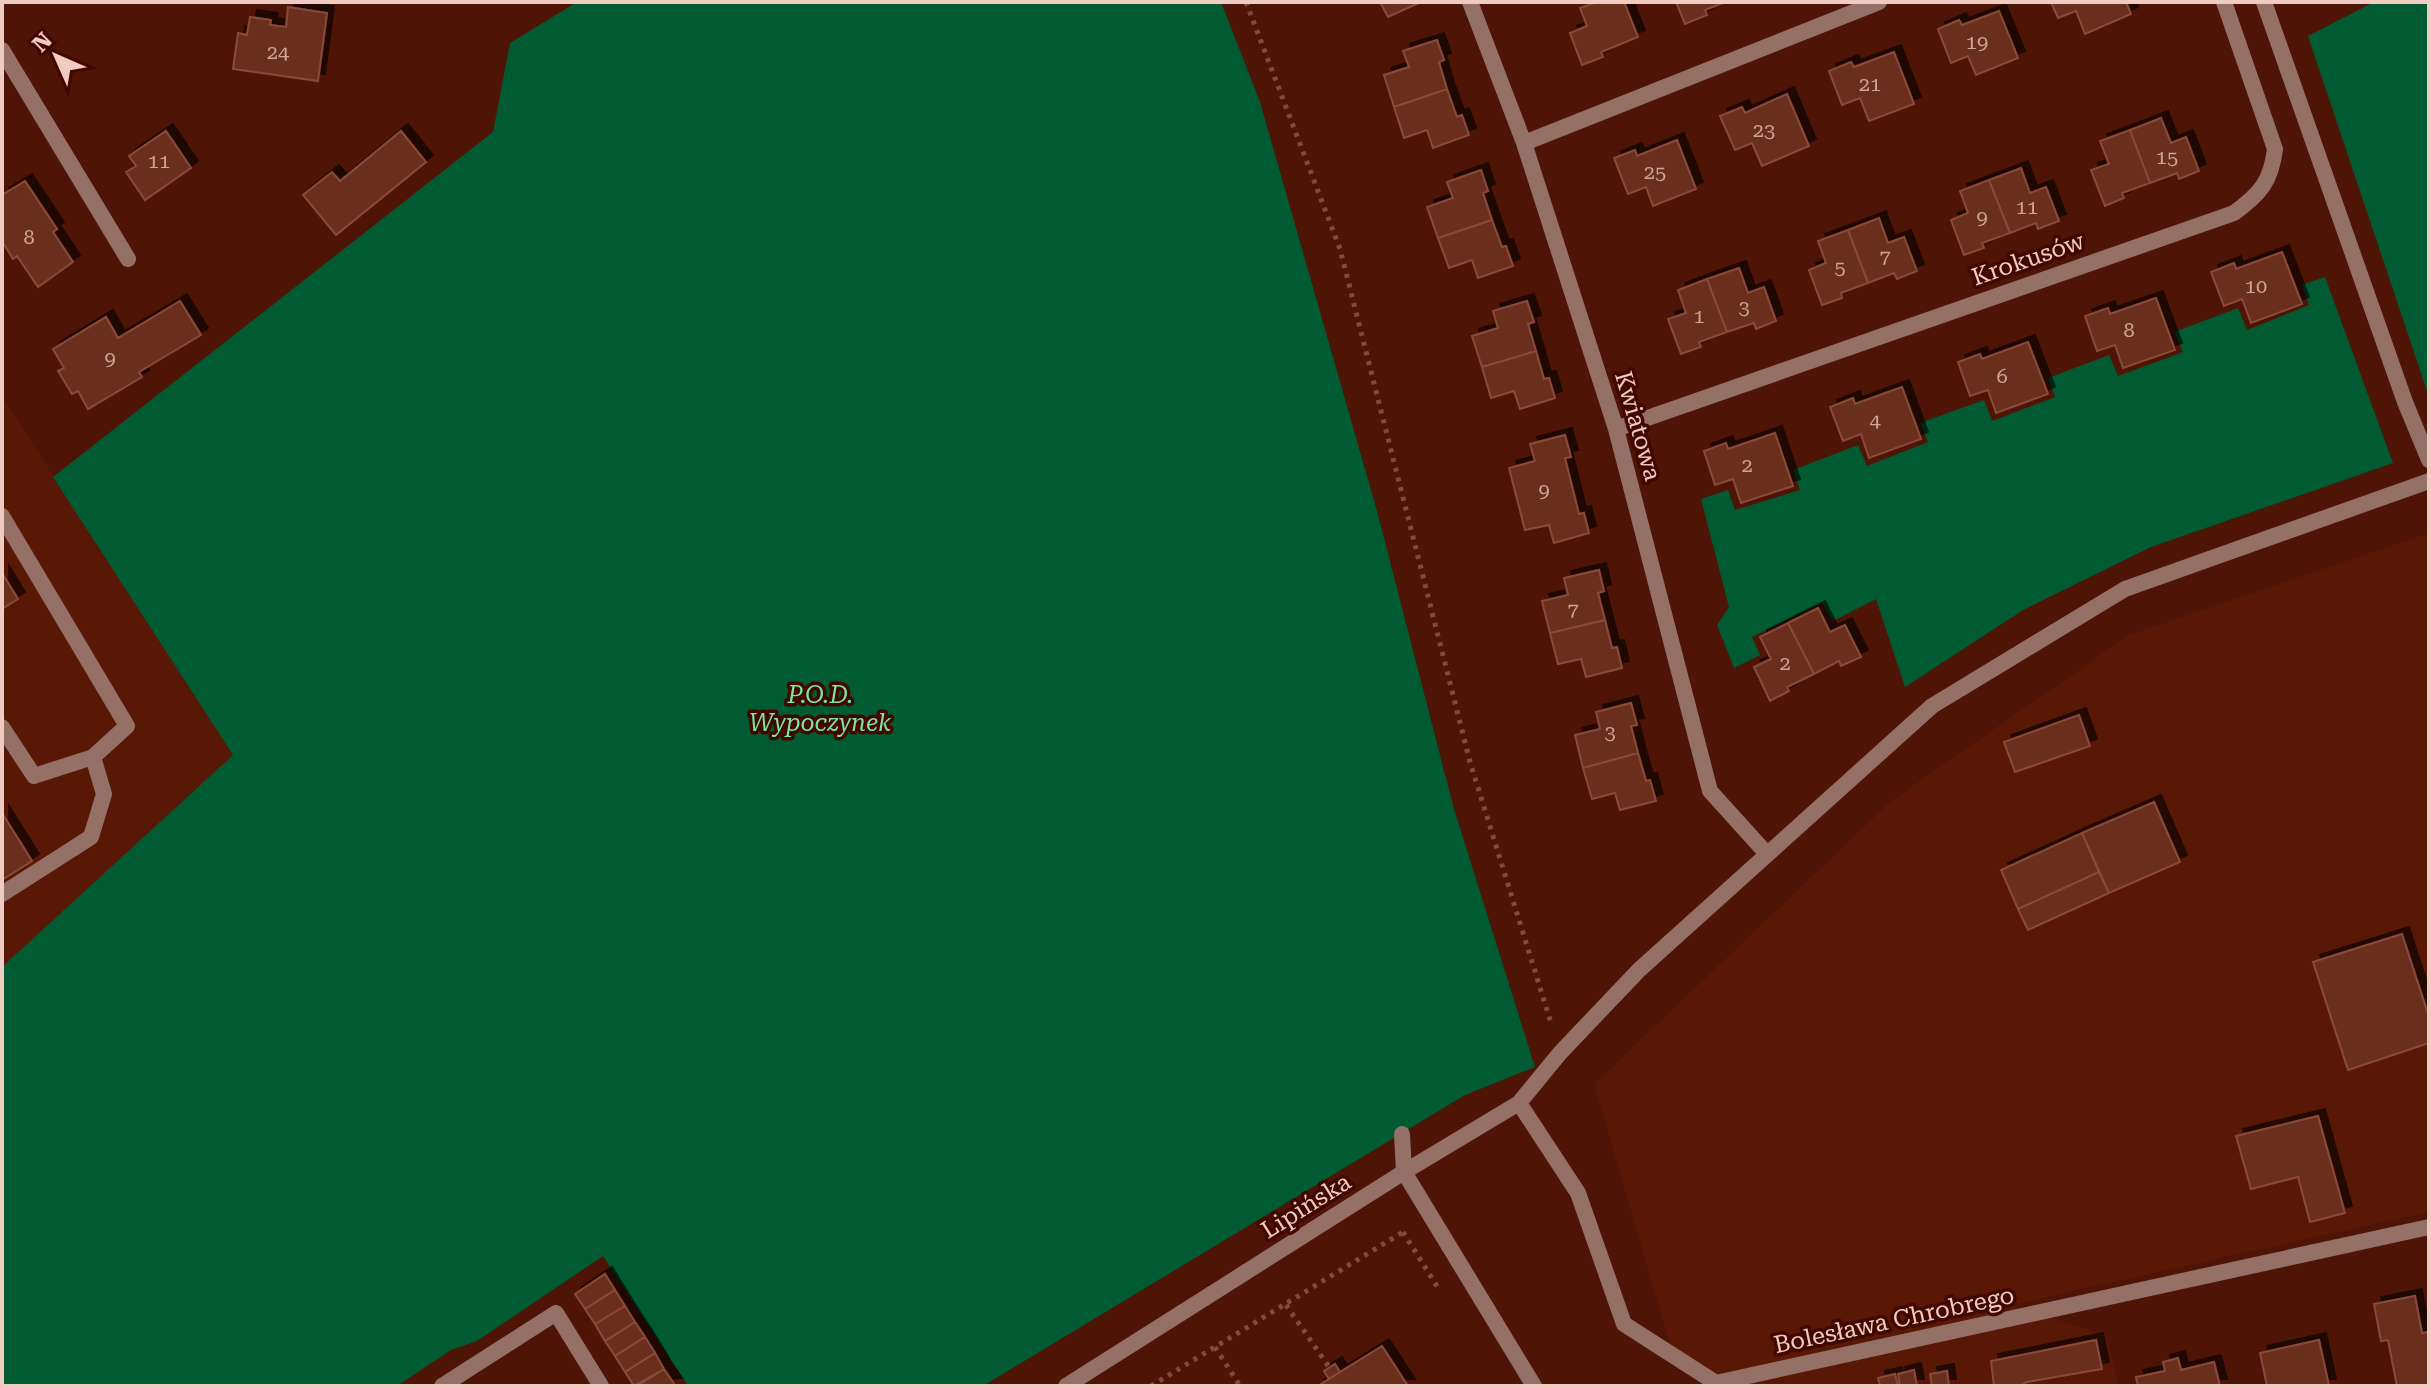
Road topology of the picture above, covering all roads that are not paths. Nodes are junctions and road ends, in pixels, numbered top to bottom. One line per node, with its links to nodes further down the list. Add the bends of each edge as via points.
1 (1470, 2): 6 (street, Kwiatowa)
2 (1879, 2): 6 (street)
3 (2224, 2): 8 (street, Krokusów, via 2275,149 2272,170 2257,196 2234,213)
4 (2264, 2): 9 (street)
5 (2, 50): 7 (street)
6 (1524, 143): 8 (street, Kwiatowa)
7 (128, 259)
8 (1616, 429): 14 (street, Kwiatowa, via 1710,791)
9 (2429, 460)
10 (2429, 481): 14 (street, Lipińska, via 2125,589 1932,706)
11 (2, 516): 13 (street, via 127,726)
12 (2, 727): 13 (street, via 34,776)
13 (93, 757): 15 (street, via 104,794 91,837)
14 (1767, 854): 16 (street, Lipińska, via 1639,970)
15 (2, 894)
16 (1519, 1103): 18 (street, Lipińska); 20 (street, Bolesława Chrobrego, via 1578,1193 1624,1324)
17 (1402, 1134): 18 (street)
18 (1404, 1172): 23 (street, Lipińska); 24 (street)
19 (2429, 1227): 20 (street, Bolesława Chrobrego)
20 (1716, 1384)
21 (442, 1386): 22 (street, via 556,1313)
22 (601, 1386)
23 (1066, 1386)
24 (1534, 1386)

